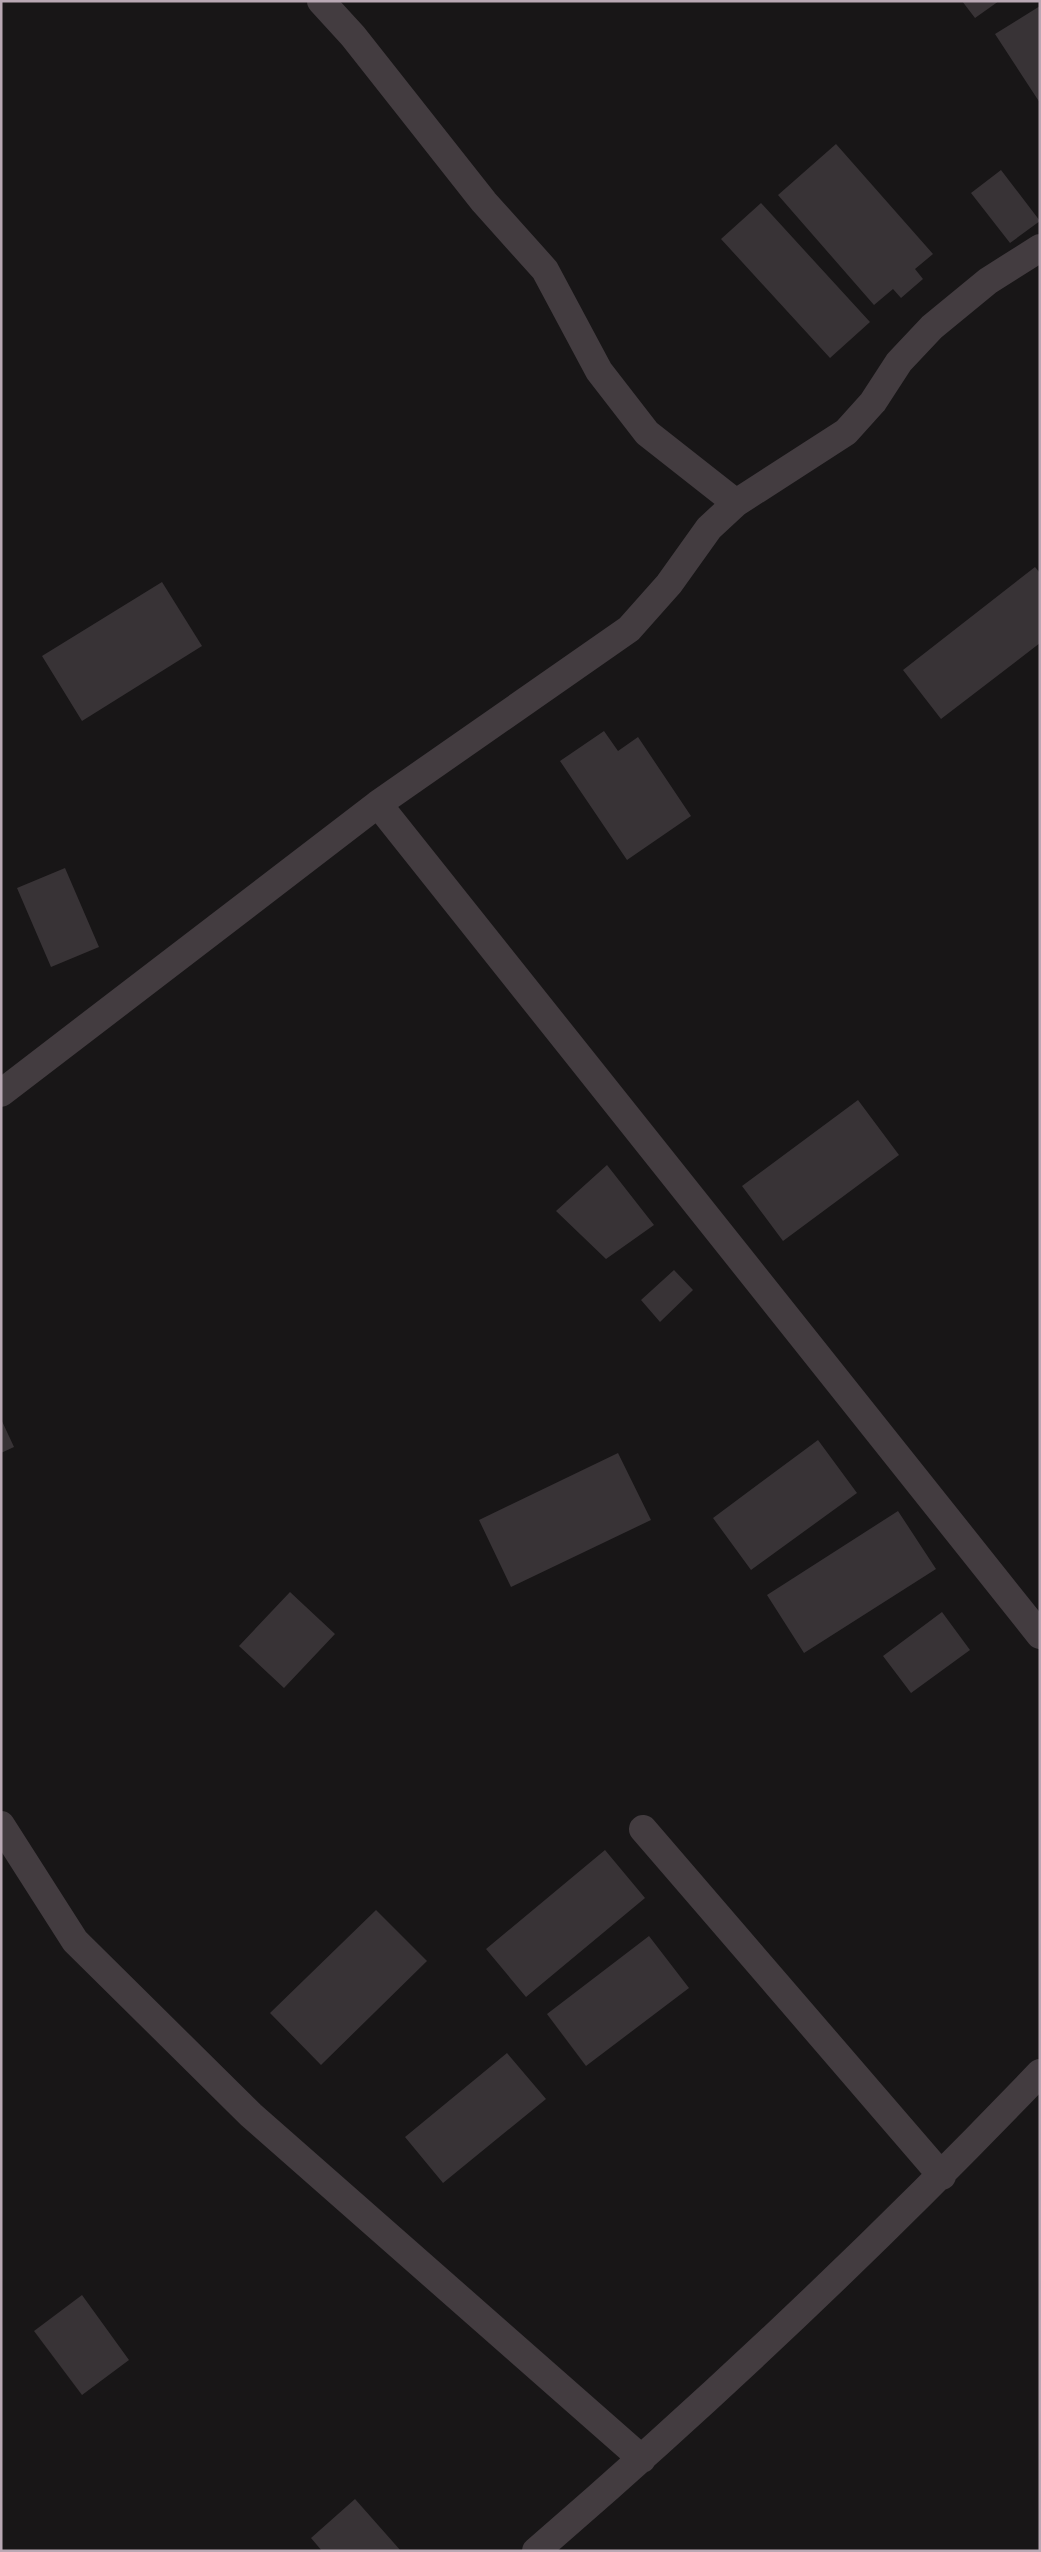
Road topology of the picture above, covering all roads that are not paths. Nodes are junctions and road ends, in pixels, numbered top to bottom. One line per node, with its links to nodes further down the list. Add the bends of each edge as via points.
1 (321, 1): 3 (street, via 484,202 545,270 599,371 647,433)
2 (1040, 248): 3 (street, via 988,281 932,327 899,362 873,402 846,432)
3 (736, 503): 4 (street, via 709,528 668,584 628,629)
4 (378, 804): 5 (street); 6 (street)
5 (1, 1093)
6 (1040, 1635)
7 (1, 1825): 11 (street, via 75,1941 244,2108)
8 (643, 1829): 10 (street)
9 (1040, 2073): 10 (street)
10 (942, 2176): 11 (street)
11 (642, 2459): 12 (street)
12 (536, 2551)

